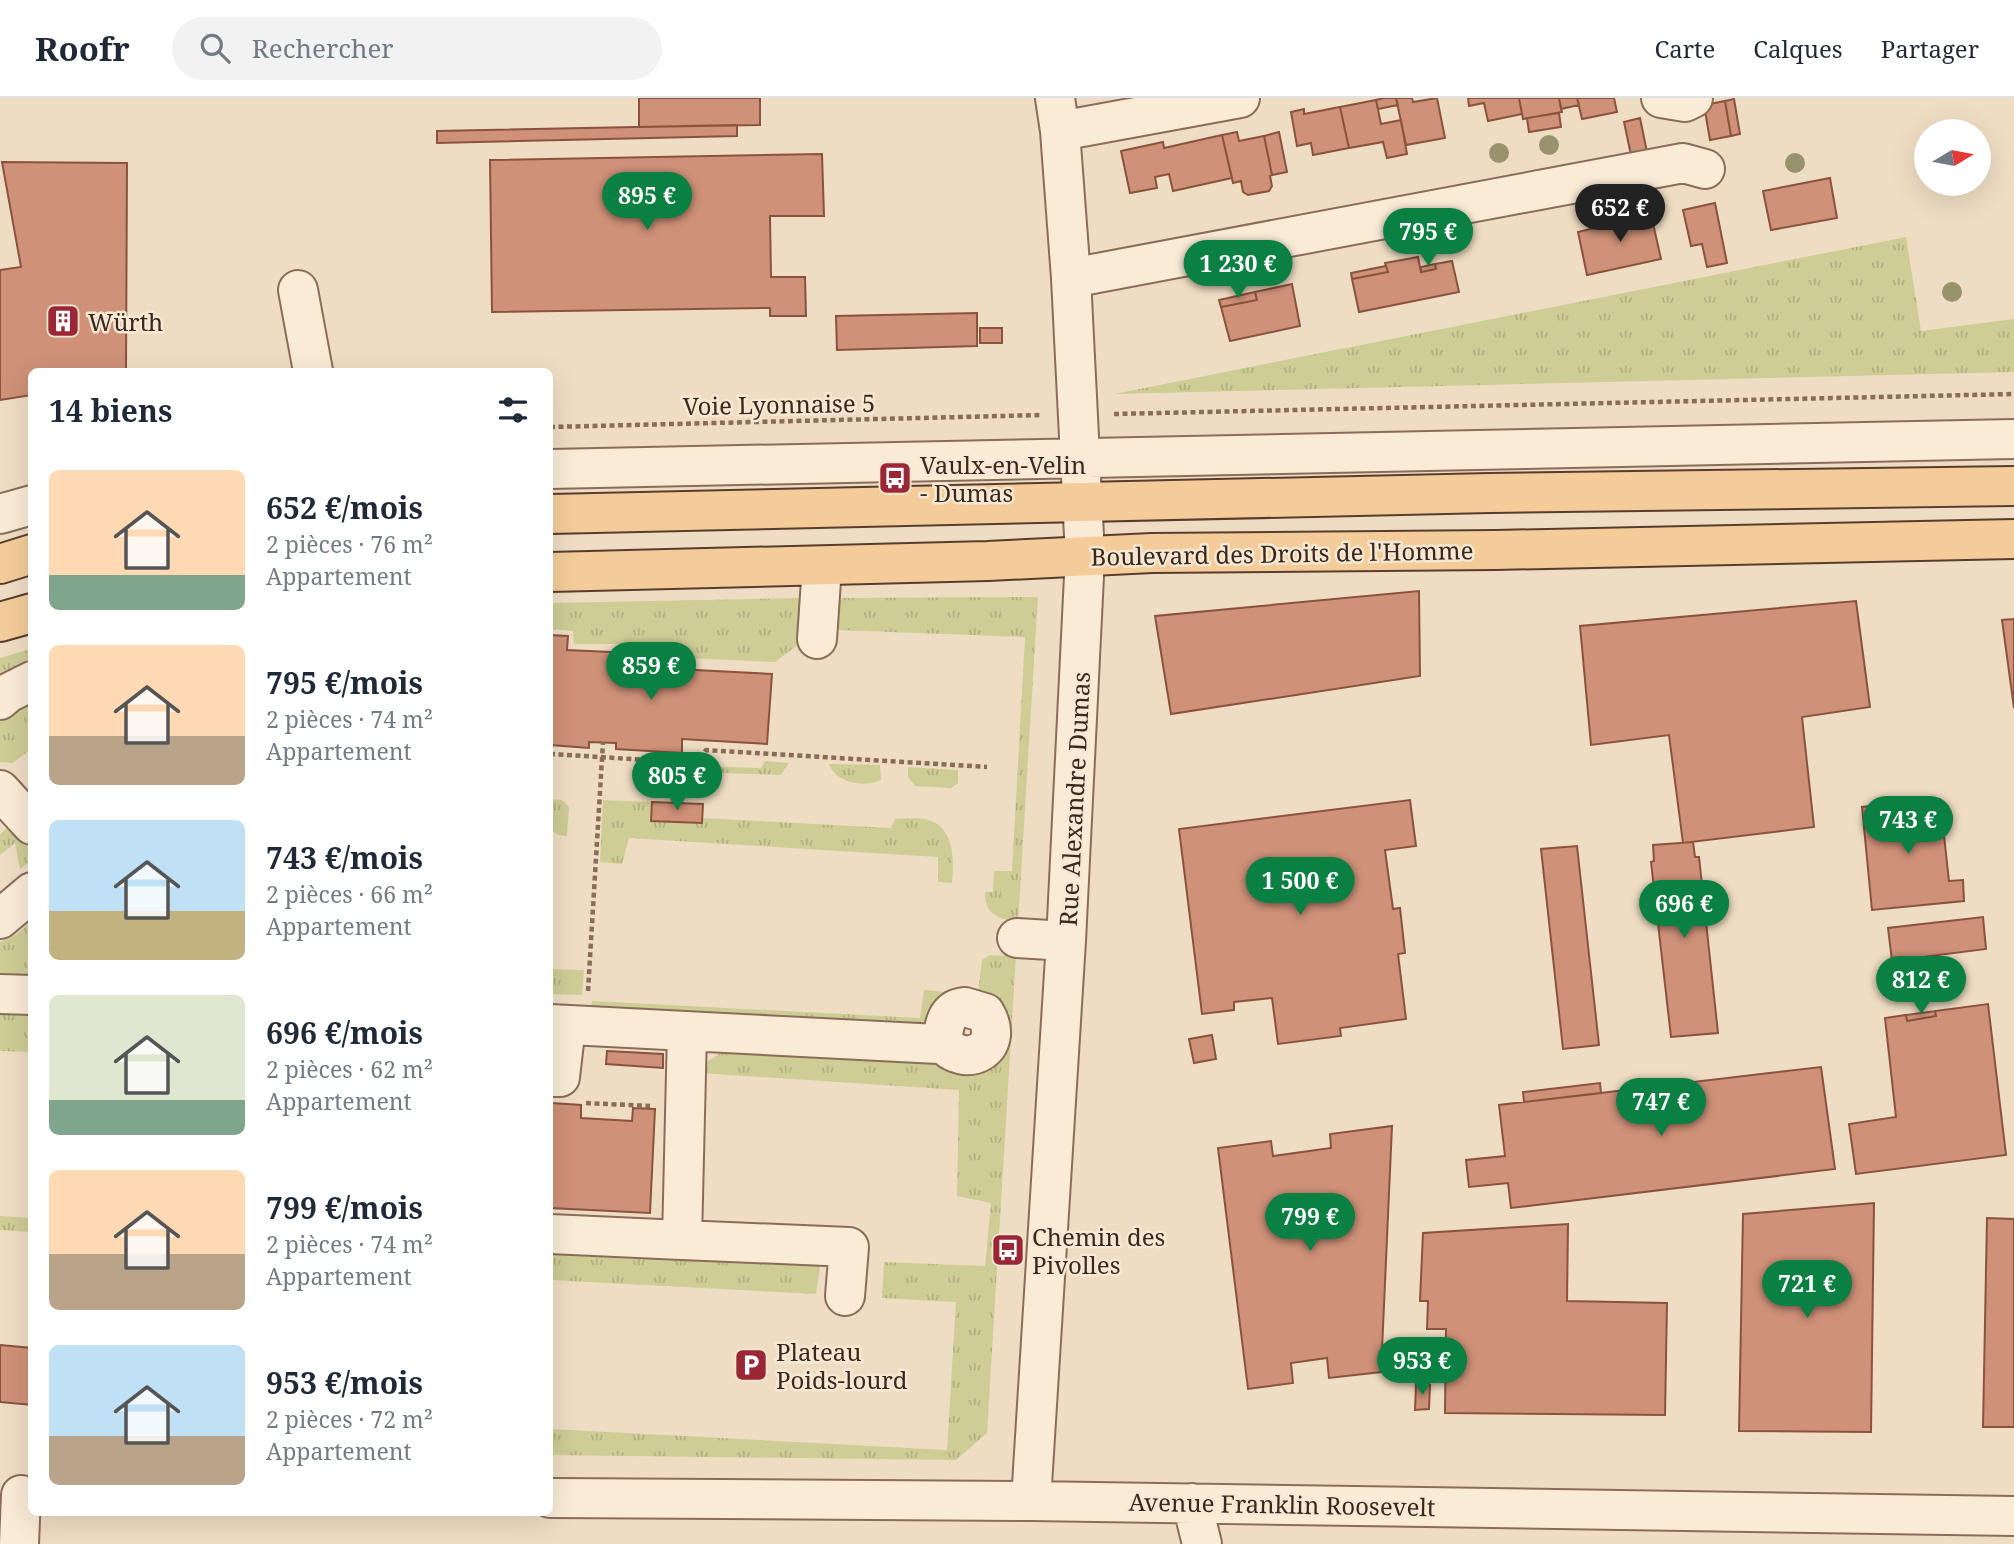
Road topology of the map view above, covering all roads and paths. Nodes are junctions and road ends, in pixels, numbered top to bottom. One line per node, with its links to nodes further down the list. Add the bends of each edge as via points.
1 (1240, 98): 4 (street)
2 (1661, 98): 3 (street, via 1685,102)
3 (1693, 98)
4 (1058, 115): 6 (street, Rue Alexandre Dumas)
5 (1705, 169): 6 (street, via 1683,163)
6 (1071, 278): 14 (street, Rue Alexandre Dumas)
7 (298, 290): 8 (street)
8 (312, 368)
9 (2014, 394): 10 (path)
10 (1169, 412)
11 (1010, 416): 12 (path, Voie Lyonnaise 5)
12 (553, 427)
13 (2014, 439): 14 (street)
14 (1081, 456): 15 (street); 17 (street, Rue Alexandre Dumas)
15 (553, 468)
16 (2014, 486): 17 (main road)
17 (1084, 504): 20 (main road); 23 (street, Rue Alexandre Dumas)
18 (28, 506): 19 (street)
19 (0, 514)
20 (553, 514)
21 (2014, 539): 23 (main road, Boulevard des Droits de l'Homme)
22 (28, 555): 24 (main road)
23 (1085, 556): 25 (main road, Boulevard des Droits de l'Homme); 39 (street, Rue Alexandre Dumas)
24 (0, 564)
25 (822, 566): 26 (main road, Boulevard des Droits de l'Homme); 29 (street)
26 (553, 572)
27 (28, 614): 28 (main road)
28 (0, 622)
29 (817, 639)
30 (28, 683): 31 (street)
31 (0, 700)
32 (603, 742): 34 (path)
33 (553, 754): 34 (path)
34 (601, 758): 35 (path, via 698,763 706,750); 43 (path)
35 (987, 767)
36 (28, 895): 37 (street)
37 (0, 919)
38 (1017, 938): 39 (street)
39 (1066, 941): 52 (street, Rue Alexandre Dumas)
40 (0, 994): 41 (street)
41 (28, 995)
42 (959, 1000): 44 (street, via 938,1044)
43 (568, 1017): 44 (street); 45 (street, via 560,1077)
44 (687, 1031): 48 (street)
45 (563, 1090): 46 (path)
46 (655, 1106)
47 (553, 1234): 48 (street)
48 (682, 1240): 49 (street, via 849,1247)
49 (845, 1296)
50 (17, 1495): 55 (street)
51 (553, 1498): 52 (street, Avenue Franklin Roosevelt)
52 (1031, 1501): 53 (street, Avenue Franklin Roosevelt)
53 (1192, 1503): 54 (street, Avenue Franklin Roosevelt); 56 (street)
54 (2014, 1516)
55 (19, 1544)
56 (1202, 1544)

